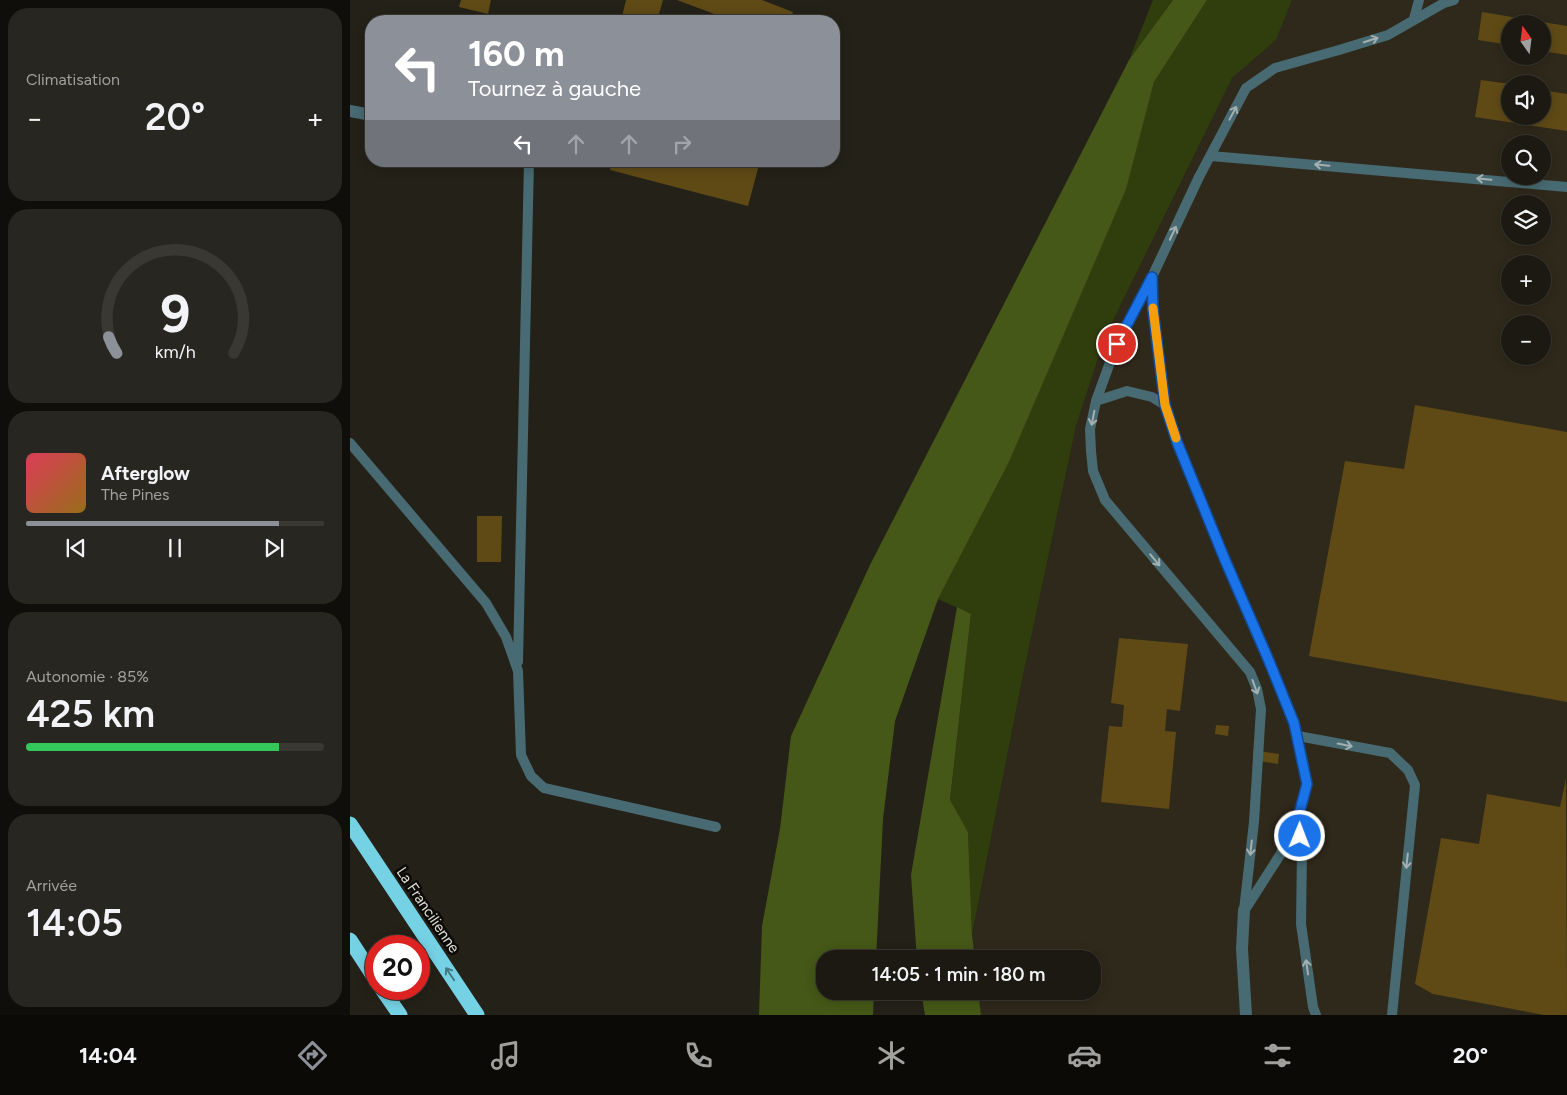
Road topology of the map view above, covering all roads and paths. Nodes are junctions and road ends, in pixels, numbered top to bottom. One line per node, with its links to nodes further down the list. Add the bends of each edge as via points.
1 (1419, 0): 3 (lane)
2 (1454, 0): 3 (lane)
3 (1414, 19): 6 (lane, one-way to 3, via 1246,88 1275,68 1388,35)
4 (350, 111): 5 (street)
5 (365, 114)
6 (1210, 156): 8 (lane, one-way to 6); 9 (lane, one-way to 6)
7 (529, 167): 13 (lane)
8 (1567, 186)
9 (1152, 277): 10 (lane, via 1117,344); 11 (lane)
10 (1096, 401): 11 (lane, via 1127,391 1152,397); 18 (lane, one-way to 18, via 1090,429 1091,450 1094,471 1105,500 1250,672 1257,689 1261,718)
11 (1165, 405): 14 (lane, via 1177,442)
12 (350, 443): 13 (lane, via 486,603 506,637)
13 (518, 671): 17 (lane, via 521,754 531,776 544,788)
14 (1298, 736): 15 (lane, via 1307,784); 26 (lane, one-way to 26, via 1390,754 1408,770 1415,785)
15 (1297, 822): 18 (lane); 25 (lane, one-way to 15, via 1312,1007 1301,924 1302,850)
16 (350, 824): 23 (highway, La Francilienne, one-way to 16)
17 (716, 827)
18 (1244, 910): 24 (street, via 1242,949)
19 (350, 940): 20 (highway)
20 (365, 963)
21 (390, 1000): 22 (highway)
22 (400, 1015)
23 (477, 1015)
24 (1246, 1015)
25 (1316, 1015)
26 (1392, 1015)

